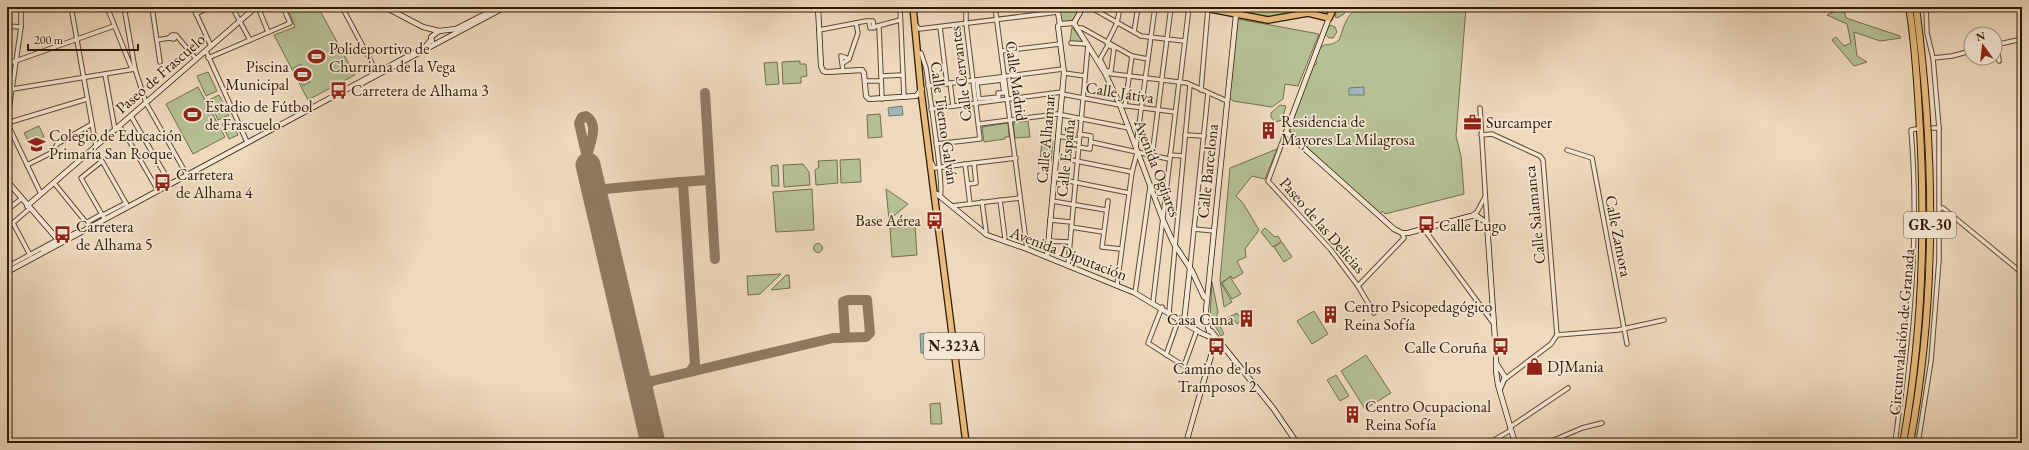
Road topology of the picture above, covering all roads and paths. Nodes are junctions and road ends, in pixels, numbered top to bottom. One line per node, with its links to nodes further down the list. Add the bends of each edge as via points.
1 (21, 7): 52 (street)
2 (71, 7): 65 (street)
3 (107, 7): 51 (street)
4 (141, 7): 34 (street)
5 (152, 7): 68 (street)
6 (193, 7): 38 (street)
7 (209, 7): 38 (street)
8 (232, 7): 41 (street)
9 (257, 7): 41 (street, Paseo de Frascuelo); 61 (street)
10 (283, 7): 61 (street, via 290,23)
11 (385, 7): 53 (street)
12 (499, 7): 60 (street, via 456,29)
13 (505, 7): 63 (street)
14 (818, 7): 58 (street)
15 (900, 7): 42 (street)
16 (913, 7): 44 (main road, Calle Tierno Galván / N-323A)
17 (918, 7): 57 (main road, Calle Tierno Galván / N-323A)
18 (966, 7): 46 (street, Calle Cervantes)
19 (995, 7): 43 (street, Calle Madrid)
20 (1083, 7): 47 (street)
21 (1090, 7): 48 (street)
22 (1120, 7): 48 (street)
23 (1138, 7): 62 (street)
24 (1155, 7): 64 (street)
25 (1171, 7): 66 (street)
26 (1189, 7): 72 (street)
27 (1200, 7): 36 (main road)
28 (1234, 7): 29 (street, via 1235,10 1241,10); 39 (street)
29 (1242, 7)
30 (1332, 7): 40 (main road)
31 (1909, 7): 279 (highway, Circunvalación de Granada / GR-30, via 1917,76 1923,169 1923,233 1914,367)
32 (1916, 7): 280 (highway, Circunvalación de Granada / GR-30, via 1927,117 1930,223 1928,298 1920,383)
33 (1926, 7): 90 (street, via 1927,33)
34 (125, 8): 77 (street)
35 (342, 8): 99 (street, via 374,67)
36 (1208, 8): 39 (main road); 122 (street)
37 (1057, 10): 43 (street); 49 (street, Calle Alhamar)
38 (196, 14): 78 (street)
39 (1234, 14): 40 (main road, via 1268,20 1308,13); 133 (street, Calle Barcelona)
40 (1329, 18): 157 (street, Paseo de las Delicias)
41 (240, 20): 69 (street); 78 (street, Paseo de Frascuelo)
42 (900, 20): 54 (street); 105 (street)
43 (997, 20): 46 (street); 82 (street, Calle Madrid)
44 (915, 22): 57 (street, Calle Tierno Galván); 123 (main road, Calle Tierno Galván / N-323A)
45 (856, 23): 54 (street, via 869,22 870,28); 58 (street); 92 (street, via 858,33)
46 (966, 23): 55 (street); 116 (street, Calle Cervantes)
47 (1074, 23): 49 (street); 56 (street, Avenida Ogíjares)
48 (1117, 23): 62 (street); 71 (street)
49 (1060, 24): 75 (street, Calle Alhamar)
50 (7, 26): 52 (street)
51 (114, 26): 65 (street); 80 (street)
52 (21, 27): 94 (street)
53 (423, 27): 59 (street); 70 (street)
54 (879, 27): 107 (street)
55 (940, 27): 57 (street); 118 (street)
56 (1077, 28): 71 (street, via 1082,28); 76 (street, Avenida Ogíjares)
57 (919, 29): 83 (main road, Calle Tierno Galván / N-323A)
58 (819, 30): 101 (street, via 823,71)
59 (439, 31): 60 (street); 70 (street)
60 (446, 31): 63 (street)
61 (268, 32): 69 (street)
62 (1134, 32): 64 (street)
63 (446, 37): 70 (street)
64 (1151, 38): 66 (street); 89 (street)
65 (76, 39): 94 (street); 110 (street)
66 (1167, 39): 72 (street); 113 (street)
67 (2022, 39): 74 (street)
68 (157, 40): 91 (street, via 176,36); 95 (street)
69 (250, 40): 88 (street)
70 (434, 41): 99 (street); 124 (street, via 425,50)
71 (1107, 42): 79 (street); 93 (street)
72 (1184, 42): 117 (street)
73 (1071, 43): 76 (street)
74 (2003, 43)
75 (1060, 44): 82 (street); 100 (street, Calle Alhamar)
76 (1088, 44): 84 (street, Avenida Ogíjares); 86 (street, Calle España)
77 (131, 46): 80 (street); 98 (street)
78 (211, 46): 81 (street, Paseo de Frascuelo)
79 (1116, 47): 87 (street); 102 (street)
80 (123, 48): 98 (street)
81 (206, 51): 88 (street); 91 (street, Paseo de Frascuelo)
82 (1001, 52): 111 (street, Calle Madrid)
83 (921, 53): 106 (main road, Calle Tierno Galván / N-323A); 120 (street, Calle Tierno Galván)
84 (1093, 53): 86 (street); 93 (street, Avenida Ogíjares)
85 (1963, 53): 90 (street)
86 (1087, 54): 108 (street, Calle España)
87 (1132, 56): 89 (street); 109 (street)
88 (208, 58): 164 (street)
89 (1148, 58): 112 (street)
90 (1933, 58): 155 (street)
91 (196, 59): 134 (street, Paseo de Frascuelo)
92 (849, 59): 96 (street); 96 (street, via 841,56)
93 (1098, 60): 103 (street, Avenida Ogíjares)
94 (16, 61): 97 (street); 121 (street)
95 (160, 62)
96 (843, 63): 101 (street)
97 (7, 64)
98 (134, 69): 104 (street); 134 (street)
99 (379, 71): 124 (street)
100 (1063, 71): 108 (street); 111 (street); 125 (street, Calle Alhamar)
101 (843, 72): 114 (street, via 862,70)
102 (1112, 72): 102 (street, via 1114,48 1108,45 1100,59 1106,71); 103 (street); 109 (street)
103 (1105, 73): 138 (street, Avenida Ogíjares)
104 (105, 74): 110 (street); 152 (street)
105 (903, 75): 107 (street); 128 (street)
106 (923, 75): 123 (street, Calle Tierno Galván); 182 (main road, Calle Tierno Galván / N-323A)
107 (881, 76): 115 (street)
108 (1085, 76): 129 (street, Calle España)
109 (1128, 76): 112 (street); 138 (street)
110 (83, 77): 121 (street); 130 (street)
111 (1005, 77): 116 (street); 132 (street, Calle Madrid)
112 (1145, 78): 113 (street); 140 (street)
113 (1161, 80): 117 (street); 143 (street)
114 (865, 81): 115 (street); 131 (street, via 866,98)
115 (881, 81): 131 (street)
116 (975, 82): 116 (street, via 1002,80 1004,93 998,93 999,97 978,99); 118 (street); 135 (street, Calle Cervantes)
117 (1179, 82): 119 (street); 144 (street)
118 (949, 84): 120 (street); 137 (street)
119 (1190, 85): 122 (street); 159 (street)
120 (928, 86): 139 (street, Calle Tierno Galván)
121 (13, 89): 142 (street)
122 (1201, 90): 126 (street)
123 (921, 91): 127 (street); 136 (main road, Calle Tierno Galván / N-323A)
124 (341, 92): 164 (street)
125 (1062, 93): 129 (street, Calle Játiva); 132 (street, Calle Játiva); 145 (street, Calle Alhamar)
126 (1208, 93): 133 (street); 162 (street)
127 (916, 96): 128 (street); 136 (street)
128 (904, 97): 131 (street)
129 (1083, 98): 138 (street, Calle Játiva); 147 (street, Calle España)
130 (87, 99): 149 (street); 150 (street)
131 (882, 99)
132 (1008, 99): 135 (street, Calle Játiva); 148 (street, Calle Madrid)
133 (1226, 101): 226 (street, Calle Barcelona)
134 (146, 103): 146 (street, Paseo de Frascuelo); 184 (street)
135 (976, 103): 137 (street, Calle Játiva); 151 (street, Calle Cervantes)
136 (923, 104): 176 (main road, Calle Tierno Galván / N-323A)
137 (953, 106): 139 (street, Calle Játiva)
138 (1122, 106): 140 (street, Calle Játiva); 153 (street, Avenida Ogíjares)
139 (931, 108): 166 (street, Calle Tierno Galván)
140 (1141, 108): 143 (street, Calle Játiva); 168 (street)
141 (1480, 108): 160 (street)
142 (8, 110): 149 (street)
143 (1158, 110): 144 (street, Calle Játiva); 172 (street)
144 (1175, 112): 175 (street)
145 (1060, 114): 147 (street); 148 (street); 161 (street, Calle Alhamar)
146 (131, 116): 152 (street, Paseo de Frascuelo); 190 (street)
147 (1081, 118): 153 (street); 158 (street, Calle España)
148 (1011, 120): 151 (street); 177 (street, Calle Madrid)
149 (7, 123): 181 (street)
150 (92, 124): 167 (street); 181 (street, via 57,144 53,152)
151 (979, 124): 166 (street, Calle Cervantes, via 980,139)
152 (117, 128): 167 (street, Paseo de Frascuelo); 193 (street, via 127,136)
153 (1129, 128): 168 (street, Avenida Ogíjares)
154 (1933, 128): 155 (street)
155 (1940, 128): 209 (street)
156 (1916, 130): 278 (street, via 1911,130 1915,177 1915,241 1909,328)
157 (1286, 132): 228 (street); 245 (street, Paseo de las Delicias, via 1268,182 1331,250)
158 (1079, 134): 163 (street, Calle España); 165 (street, via 1091,136)
159 (1185, 135): 162 (street); 173 (street)
160 (1482, 135): 197 (street); 259 (street, Calle Salamanca, via 1492,134 1540,156 1543,160)
161 (1058, 136): 163 (street); 174 (street, Calle Alhamar)
162 (1204, 136): 223 (street)
163 (1079, 140): 169 (street, Calle España)
164 (247, 142): 184 (street)
165 (1091, 142): 169 (street, via 1090,149); 171 (street)
166 (936, 144): 182 (street, Calle Tierno Galván)
167 (96, 146): 188 (street, Paseo de Frascuelo)
168 (1136, 146): 171 (street, Avenida Ogíjares)
169 (1078, 147): 178 (street, Calle España)
170 (1567, 150): 256 (street, Calle Zamora, via 1592,158)
171 (1138, 152): 172 (street); 183 (street); 192 (street, Avenida Ogíjares)
172 (1152, 156): 175 (street)
173 (1183, 156): 175 (street); 234 (street)
174 (1056, 157): 178 (street); 185 (street, Calle Alhamar)
175 (1170, 157): 214 (street)
176 (930, 158): 182 (street, Calle Tierno Galván); 196 (main road, Calle Tierno Galván / N-323A)
177 (1016, 158): 179 (street); 198 (street, Calle Madrid)
178 (1077, 161): 183 (street); 189 (street, Calle España)
179 (974, 163): 180 (street); 191 (street, via 976,183)
180 (966, 164): 182 (street); 191 (street)
181 (27, 165): 195 (street)
182 (937, 167): 196 (main road, Calle Tierno Galván / N-323A)
183 (1132, 172): 194 (street)
184 (186, 174): 186 (street)
185 (1054, 178): 189 (street); 201 (street, Calle Alhamar)
186 (178, 179): 190 (street); 212 (street)
187 (7, 181): 199 (street)
188 (54, 182): 195 (street, Paseo de Frascuelo); 220 (street)
189 (1074, 182): 194 (street); 204 (street, Calle España)
190 (170, 183): 193 (street)
191 (968, 184): 206 (street)
192 (1150, 185): 214 (street, Avenida Ogíjares); 246 (street)
193 (157, 189): 205 (street)
194 (1129, 193): 237 (street)
195 (41, 194): 208 (street, Paseo de Frascuelo)
196 (937, 195): 207 (street, Avenida Diputación); 272 (main road, N-323A)
197 (1485, 196): 215 (street, via 1477,212); 219 (street)
198 (1020, 198): 200 (street); 236 (street, Calle Madrid)
199 (21, 199): 208 (street); 210 (street)
200 (1000, 200): 203 (street); 229 (street)
201 (1052, 201): 204 (street); 216 (street, Calle Alhamar)
202 (1108, 201): 211 (street)
203 (982, 202): 206 (street); 225 (street)
204 (1072, 203): 211 (street); 217 (street, Calle España)
205 (126, 204): 212 (street); 213 (street); 213 (street, via 102,161 81,178)
206 (970, 204): 207 (street)
207 (952, 206): 236 (street, Avenida Diputación, via 987,235)
208 (28, 207): 218 (street); 231 (street)
209 (1940, 208): 243 (street); 281 (street, via 1937,303)
210 (7, 210)
211 (1106, 210): 227 (street)
212 (118, 213): 230 (street)
213 (103, 216): 220 (street)
214 (1162, 216): 234 (street, Avenida Ogíjares); 248 (street)
215 (1471, 216): 219 (street, via 1477,216); 224 (street)
216 (1050, 220): 217 (street); 232 (street, Calle Alhamar)
217 (1071, 222): 221 (street, Calle España)
218 (13, 223): 222 (street); 238 (street)
219 (1487, 223): 255 (street)
220 (87, 224): 231 (street)
221 (1071, 227): 227 (street); 233 (street, Calle España)
222 (7, 228)
223 (1194, 229): 226 (street); 241 (street)
224 (1424, 229): 228 (street); 255 (street)
225 (986, 231)
226 (1214, 231): 247 (street, Calle Barcelona)
227 (1103, 232): 237 (street, via 1102,246)
228 (1402, 233): 245 (street, via 1404,238)
229 (1005, 238)
230 (70, 239): 231 (street); 235 (street)
231 (57, 240): 235 (street); 238 (street); 242 (street)
232 (1048, 241): 233 (street); 239 (street, Calle Alhamar)
233 (1070, 242): 240 (street, Calle España)
234 (1174, 244): 241 (street, Avenida Ogíjares); 250 (street)
235 (53, 248): 242 (street)
236 (1027, 249): 239 (street, Avenida Diputación)
237 (1121, 249): 244 (street)
238 (30, 255): 242 (street)
239 (1047, 257): 240 (street, Avenida Diputación)
240 (1068, 265): 244 (street, Avenida Diputación)
241 (1190, 268): 247 (street, Avenida Ogíjares); 254 (street)
242 (7, 269)
243 (2022, 273)
244 (1117, 285): 246 (street, Avenida Diputación)
245 (1358, 286): 251 (street, Paseo de las Delicias)
246 (1135, 293): 248 (street, Avenida Diputación)
247 (1207, 299): 258 (street, Calle Barcelona)
248 (1153, 302): 249 (street, Avenida Diputación)
249 (1162, 308): 250 (street, Avenida Diputación); 262 (street, via 1148,343)
250 (1169, 312): 252 (street, Avenida Diputación)
251 (1374, 313)
252 (1179, 318): 254 (street, Avenida Diputación); 262 (street)
253 (1664, 320): 256 (street)
254 (1184, 322): 257 (street, Avenida Diputación)
255 (1494, 325): 263 (street)
256 (1624, 329): 259 (street); 261 (street, Calle Zamora)
257 (1197, 330): 258 (street, Avenida Diputación); 262 (street, via 1184,366)
258 (1206, 332): 260 (street, Avenida Diputación)
259 (1557, 335): 264 (street, via 1551,344)
260 (1219, 341): 273 (street, via 1213,349); 274 (street)
261 (1627, 344)
262 (1166, 355)
263 (1496, 363): 265 (street); 266 (street)
264 (1514, 371): 265 (street); 267 (street)
265 (1502, 374): 266 (street); 267 (street, via 1505,376)
266 (1497, 378): 267 (street, via 1500,382); 269 (street)
267 (1504, 380): 269 (street)
268 (1568, 388): 271 (street)
269 (1500, 391): 271 (street)
270 (1602, 423): 277 (street, via 1582,428)
271 (1510, 428): 275 (street); 276 (street)
272 (966, 443)
273 (1186, 443)
274 (1297, 443)
275 (1489, 443)
276 (1515, 443)
277 (1547, 443)
278 (1895, 443)
279 (1903, 443)
280 (1910, 443)
281 (1918, 443)

